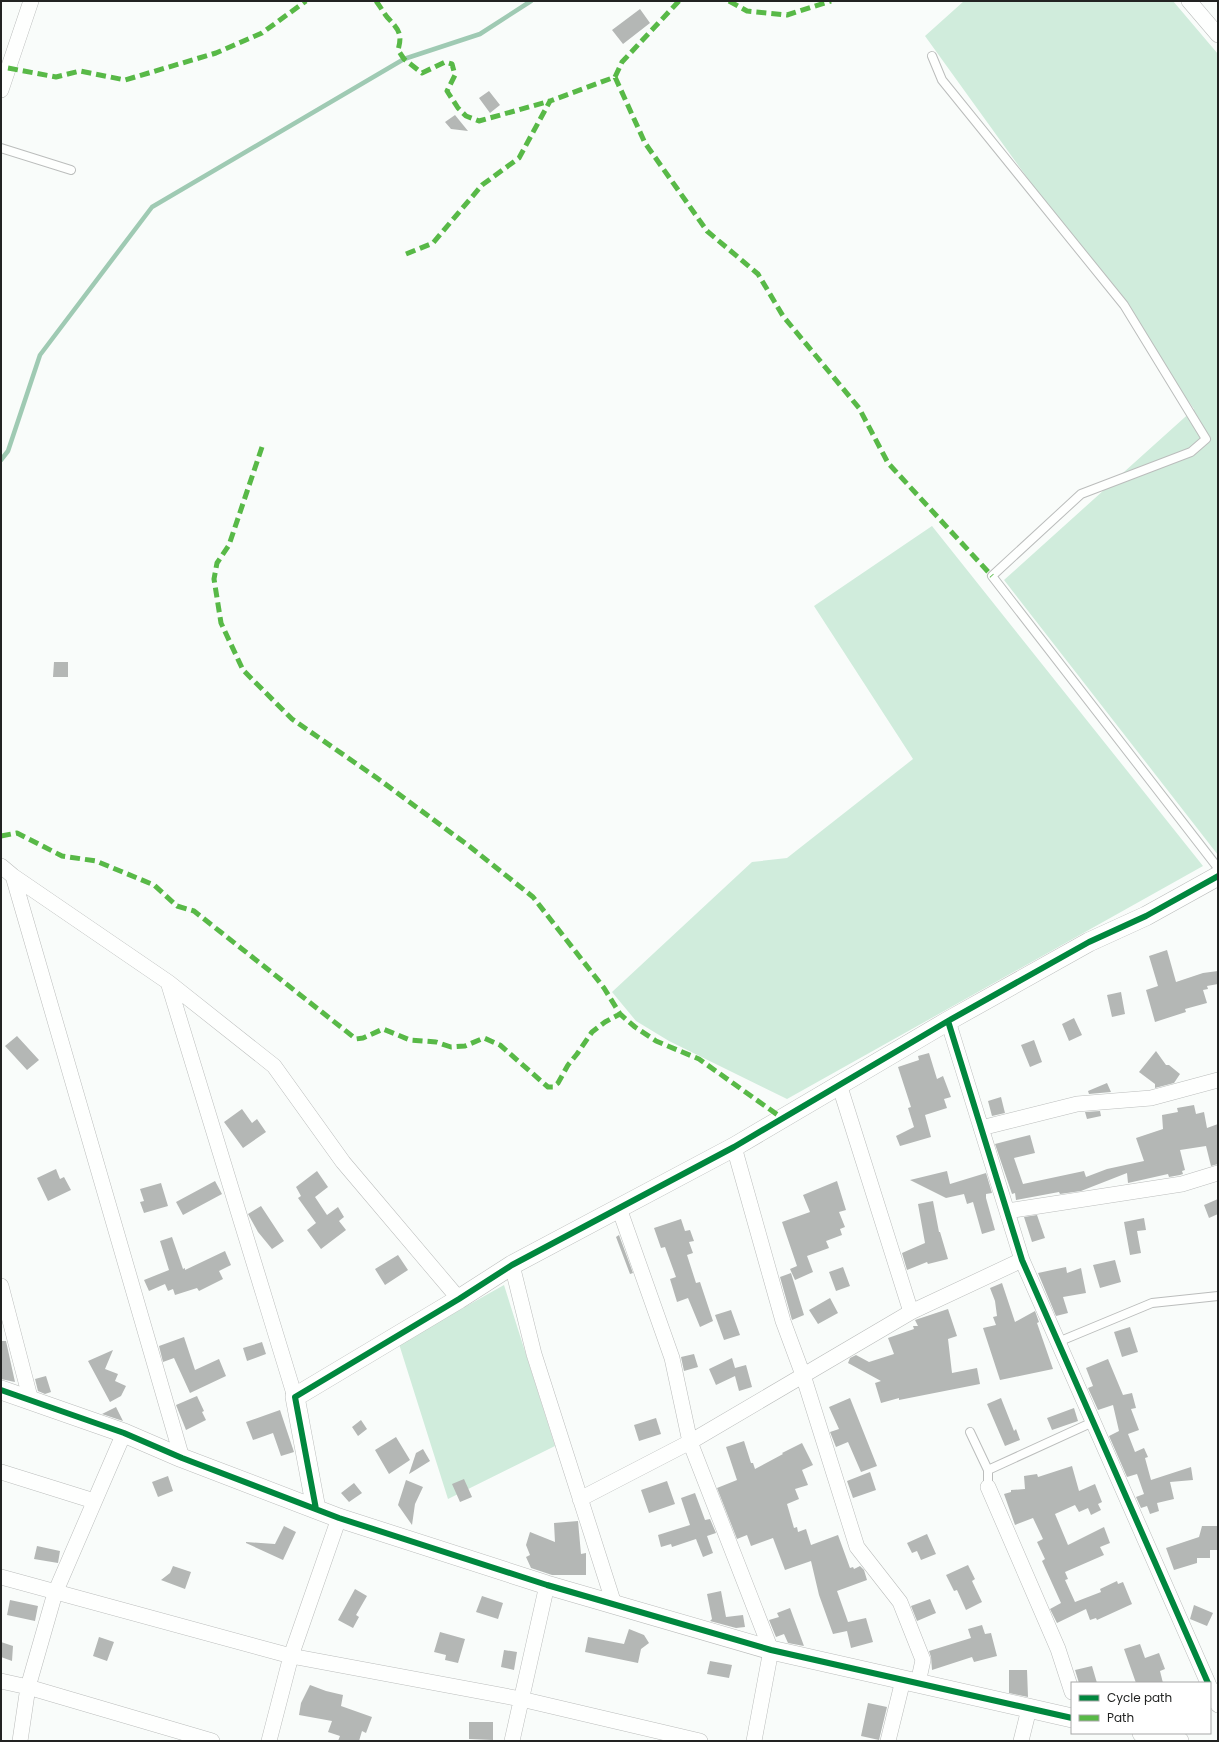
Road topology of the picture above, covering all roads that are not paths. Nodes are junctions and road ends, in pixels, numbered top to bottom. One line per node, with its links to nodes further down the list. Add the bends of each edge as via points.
1 (31, 1): 5 (street)
2 (1189, 1): 3 (street)
3 (1218, 35)
4 (932, 56): 9 (lane, via 942,80 1124,305 1206,440 1191,452 1081,494 992,576)
5 (1, 90)
6 (1, 148): 7 (lane)
7 (71, 170)
8 (1, 866): 10 (street)
9 (1218, 868)
10 (14, 876): 12 (street); 36 (street)
11 (1218, 876): 13 (street, via 1146,916 1088,942)
12 (168, 982): 25 (street, via 274,1066 343,1162); 30 (street)
13 (948, 1021): 15 (street); 16 (street)
14 (1218, 1080): 16 (street, via 1151,1098 1077,1104)
15 (839, 1084): 17 (street); 26 (street)
16 (981, 1128): 20 (street)
17 (734, 1147): 19 (street); 28 (street, via 783,1321)
18 (1218, 1173): 20 (street, via 1182,1184)
19 (619, 1208): 22 (street); 35 (street, via 672,1358)
20 (1007, 1211): 21 (street)
21 (1022, 1260): 26 (street); 27 (street)
22 (512, 1266): 25 (street); 40 (street, via 534,1354)
23 (1, 1286): 31 (street)
24 (1218, 1296): 27 (lane, via 1152,1303)
25 (459, 1299): 30 (street)
26 (910, 1312): 28 (street)
27 (1058, 1342): 32 (street)
28 (803, 1375): 35 (street); 51 (street, via 857,1547 900,1602 923,1660)
29 (1, 1390): 31 (street)
30 (295, 1397): 42 (street)
31 (31, 1401): 34 (street)
32 (1093, 1422): 37 (lane); 52 (street)
33 (970, 1432): 37 (lane)
34 (124, 1433): 36 (street); 41 (street)
35 (690, 1442): 40 (street); 48 (street)
36 (182, 1458): 42 (street)
37 (988, 1470): 39 (lane)
38 (1, 1472): 41 (street)
39 (988, 1487): 54 (street, via 1058,1649)
40 (580, 1499): 47 (street)
41 (94, 1501): 46 (street)
42 (316, 1509): 43 (street)
43 (339, 1518): 45 (street); 49 (street)
44 (1, 1577): 46 (street)
45 (547, 1585): 47 (street); 56 (street)
46 (55, 1593): 49 (street); 53 (street)
47 (614, 1604): 48 (street)
48 (771, 1650): 51 (street); 66 (street)
49 (291, 1656): 56 (street); 63 (street)
50 (1, 1681): 53 (street)
51 (911, 1681): 58 (street); 67 (street)
52 (1208, 1682)
53 (28, 1687): 61 (street); 62 (street)
54 (1071, 1689)
55 (1211, 1689): 57 (street)
56 (521, 1699): 64 (street); 65 (street)
57 (1218, 1706)
58 (1029, 1708): 59 (street); 68 (street)
59 (1071, 1718)
60 (1146, 1734): 69 (street)
61 (20, 1741)
62 (212, 1741)
63 (269, 1741)
64 (512, 1741)
65 (700, 1741)
66 (754, 1741)
67 (888, 1741)
68 (1021, 1741)
69 (1178, 1741)

